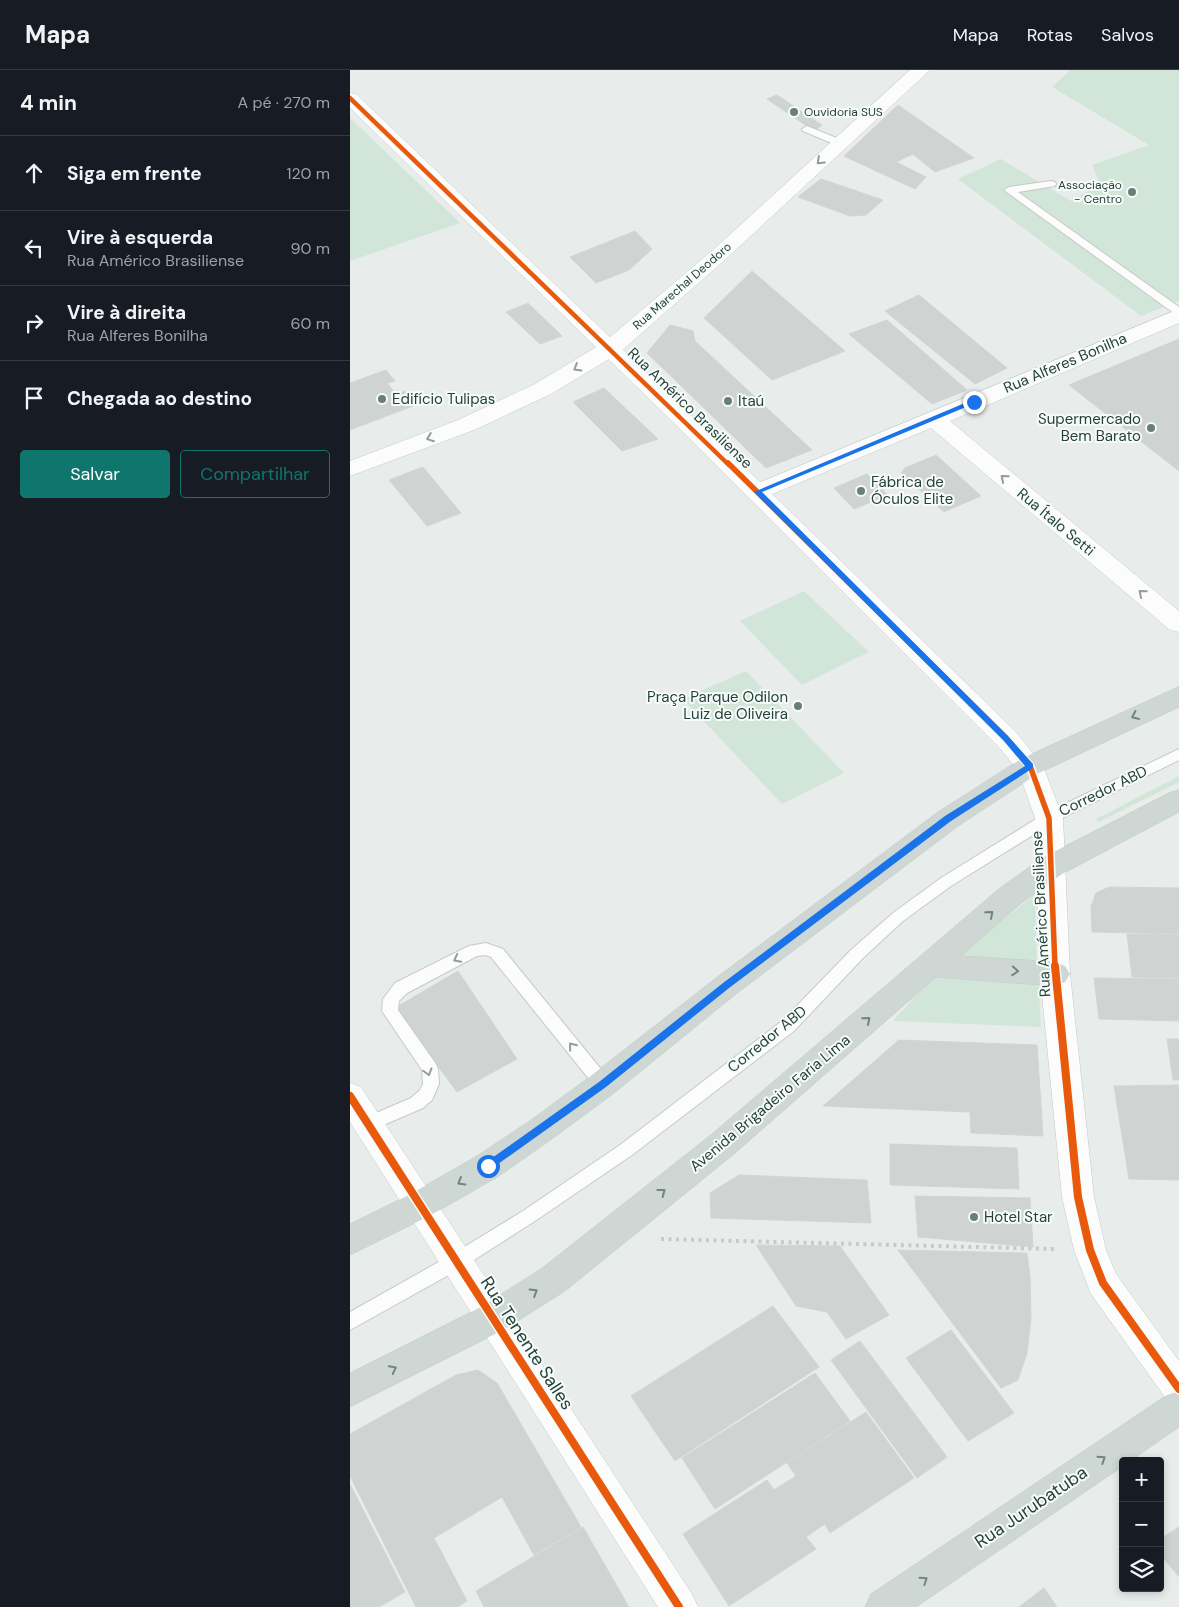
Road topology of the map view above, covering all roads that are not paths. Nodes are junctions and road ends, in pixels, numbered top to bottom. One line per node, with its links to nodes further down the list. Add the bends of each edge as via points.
1 (921, 70): 4 (street, Rua Marechal Deodoro)
2 (350, 98): 7 (street, Rua Américo Brasiliense)
3 (807, 129): 4 (lane)
4 (840, 143): 7 (street, Rua Marechal Deodoro, one-way to 7, via 720,254)
5 (1051, 184): 6 (lane, via 1009,190)
6 (1179, 314): 8 (street, Rua Alferes Bonilha)
7 (611, 348): 9 (street, Rua Marechal Deodoro, one-way to 9, via 543,389 466,425); 10 (street, Rua Américo Brasiliense)
8 (934, 419): 10 (street, Rua Alferes Bonilha); 11 (street, Rua Ítalo Setti, one-way to 8)
9 (350, 469)
10 (757, 492): 14 (street, Rua Américo Brasiliense, via 1006,738)
11 (1179, 624)
12 (1179, 696): 14 (main road, one-way to 14)
13 (1179, 754): 16 (lane, Corredor ABD)
14 (1030, 766): 16 (street, Rua Américo Brasiliense); 20 (main road, via 948,819 726,986)
15 (1179, 800): 17 (main road, Avenida Brigadeiro Faria Lima)
16 (1049, 818): 17 (street, Rua Américo Brasiliense); 25 (lane, Corredor ABD, via 946,882 898,917 857,954 788,1026 626,1150)
17 (1052, 866): 18 (main road, Avenida Brigadeiro Faria Lima, one-way to 17, via 1010,896); 19 (street, Rua Américo Brasiliense)
18 (931, 965): 19 (main road, one-way to 19); 26 (main road, Avenida Brigadeiro Faria Lima, one-way to 18, via 553,1280 716,1150)
19 (1055, 974): 28 (street, Rua Américo Brasiliense, via 1078,1197 1090,1250 1103,1283)
20 (603, 1084): 22 (lane, one-way to 22, via 497,954 486,949 475,950 401,988 391,999 390,1011 430,1069 431,1084 417,1103); 23 (main road, one-way to 23, via 488,1166)
21 (350, 1096): 22 (street, Rua Tenente Salles)
22 (368, 1124): 23 (street, Rua Tenente Salles)
23 (420, 1205): 24 (main road); 25 (street, Rua Tenente Salles)
24 (350, 1240)
25 (457, 1261): 26 (street, Rua Tenente Salles); 27 (lane, Corredor ABD)
26 (493, 1318): 29 (main road, Avenida Brigadeiro Faria Lima, one-way to 26); 31 (street, Rua Tenente Salles)
27 (350, 1322)
28 (1179, 1389)
29 (350, 1391)
30 (1179, 1408): 32 (main road, Rua Jurubatuba, one-way to 30)
31 (679, 1607)
32 (884, 1607)

